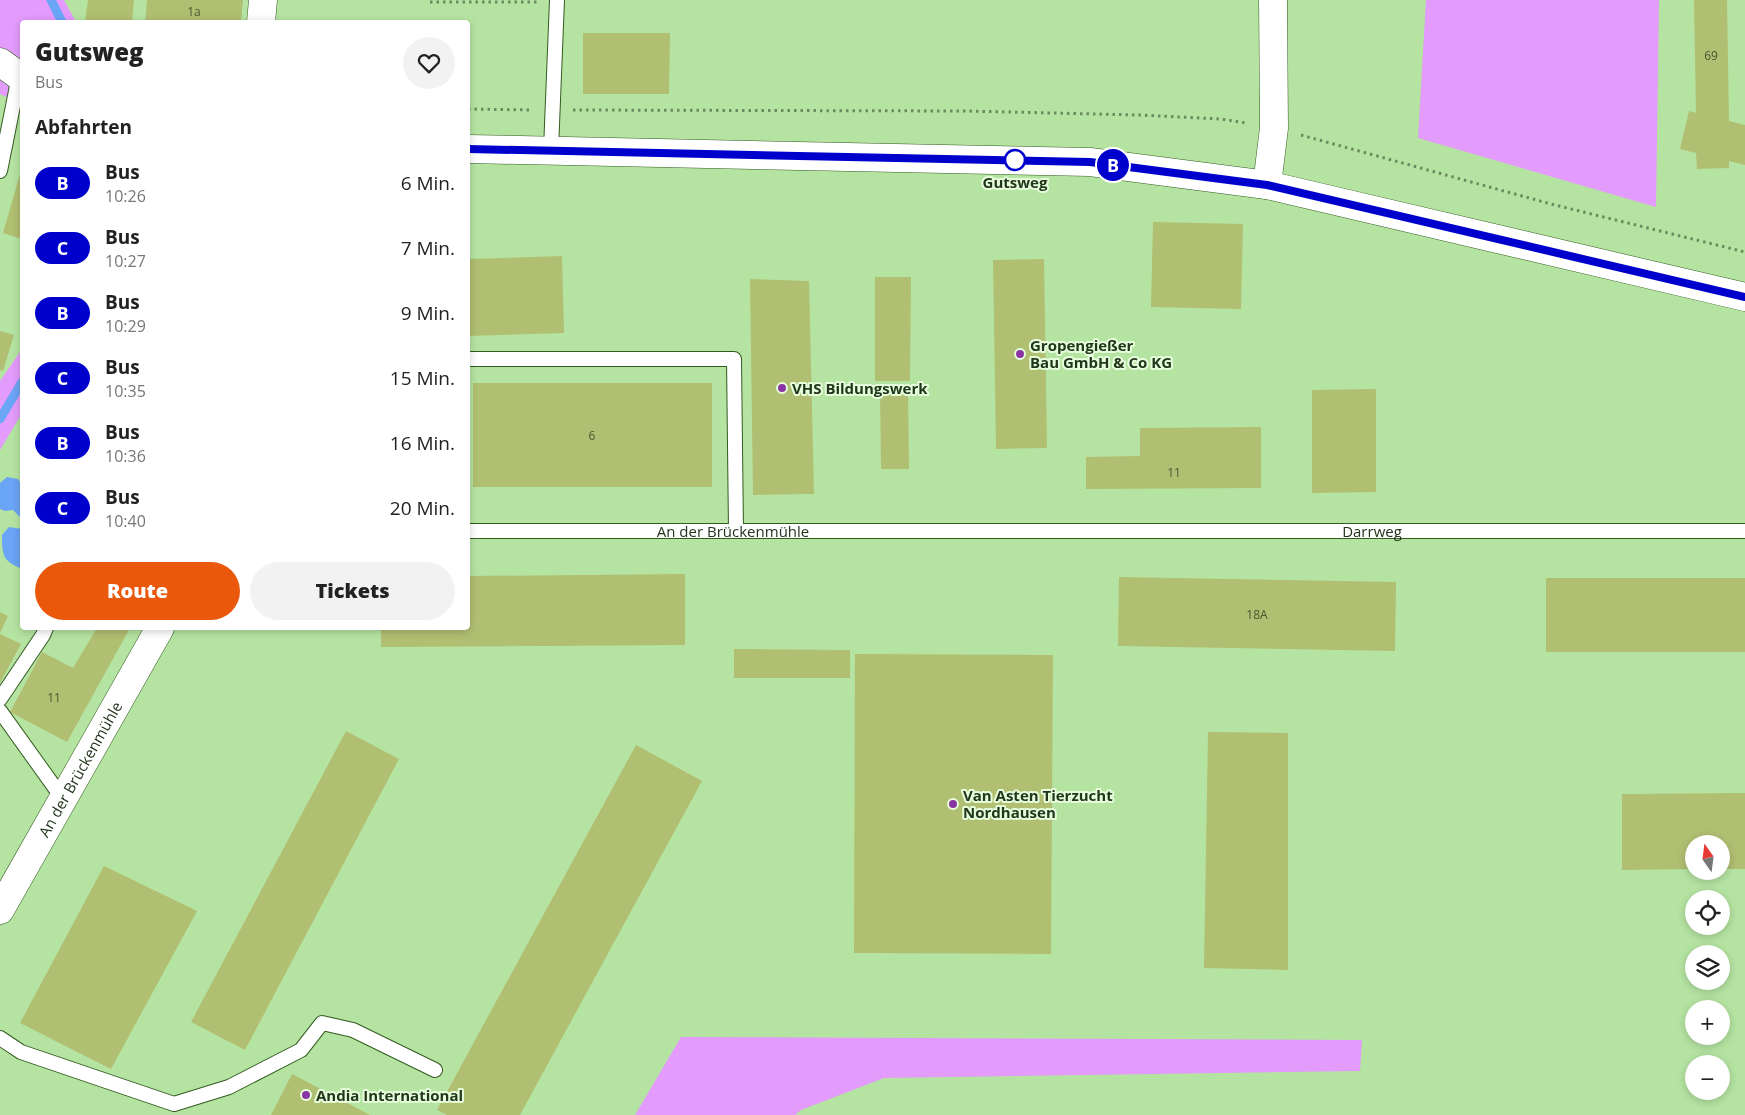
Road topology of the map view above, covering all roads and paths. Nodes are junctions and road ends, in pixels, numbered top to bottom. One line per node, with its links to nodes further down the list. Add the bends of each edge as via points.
1 (262, 0): 5 (street)
2 (1273, 0): 10 (street, via 1274,128)
3 (557, 1): 4 (path); 8 (lane)
4 (430, 2)
5 (261, 20)
6 (14, 72): 9 (lane)
7 (470, 149): 8 (street)
8 (551, 150): 10 (street, via 1090,162)
9 (0, 170)
10 (1267, 185): 11 (street)
11 (1745, 297)
12 (470, 360): 14 (lane, via 734,359)
13 (470, 531): 14 (lane, An der Brückenmühle)
14 (736, 531): 15 (lane, An der Brückenmühle)
15 (1000, 531): 16 (lane, Darrweg)
16 (1745, 531)
17 (45, 630): 19 (lane)
18 (159, 630): 21 (street, An der Brückenmühle)
19 (0, 699)
20 (0, 711): 21 (lane)
21 (63, 799): 22 (street, An der Brückenmühle)
22 (0, 910)
23 (0, 1038): 24 (lane, via 21,1052 174,1104 228,1087 302,1050 322,1023 353,1030)
24 (435, 1070)

